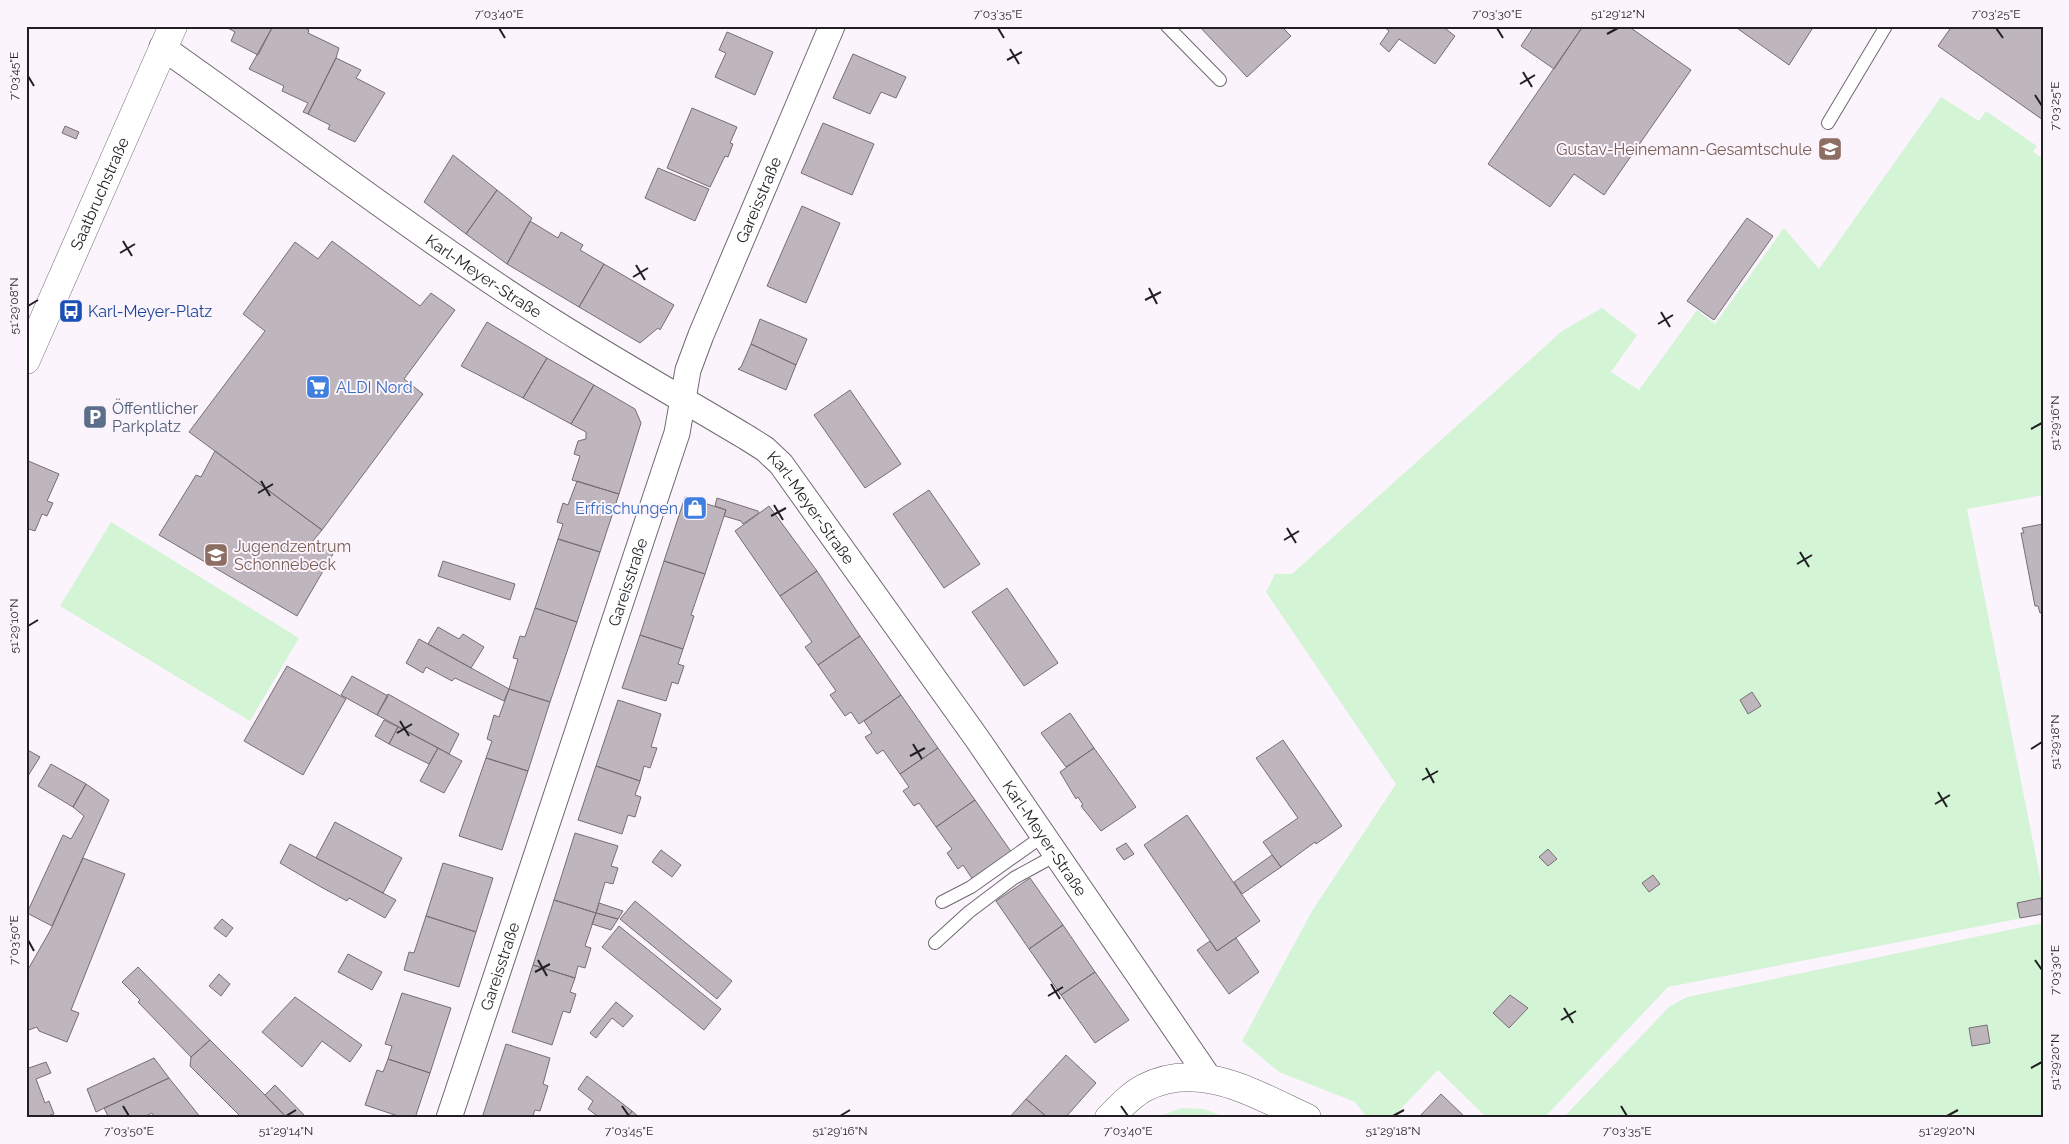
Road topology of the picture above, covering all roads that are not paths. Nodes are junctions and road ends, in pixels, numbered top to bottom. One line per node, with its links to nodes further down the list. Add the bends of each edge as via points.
1 (832, 26): 8 (street, Gareisstraße, via 701,335)
2 (1167, 26): 5 (lane)
3 (1886, 26): 6 (lane)
4 (167, 37): 7 (main road, Saatbruchstraße); 8 (street, Karl-Meyer-Straße, via 413,228 502,289)
5 (1220, 80)
6 (1828, 123)
7 (26, 360)
8 (681, 398): 9 (street, Karl-Meyer-Straße, via 765,449 781,464); 13 (street, Gareisstraße, via 677,433)
9 (1050, 846): 10 (lane); 11 (lane); 12 (street, Karl-Meyer-Straße)
10 (942, 902)
11 (935, 943)
12 (1209, 1078): 14 (main road, via 1185,1076 1154,1084 1137,1093); 15 (main road, via 1255,1094)
13 (449, 1118)
14 (1109, 1118)
15 (1307, 1118)

